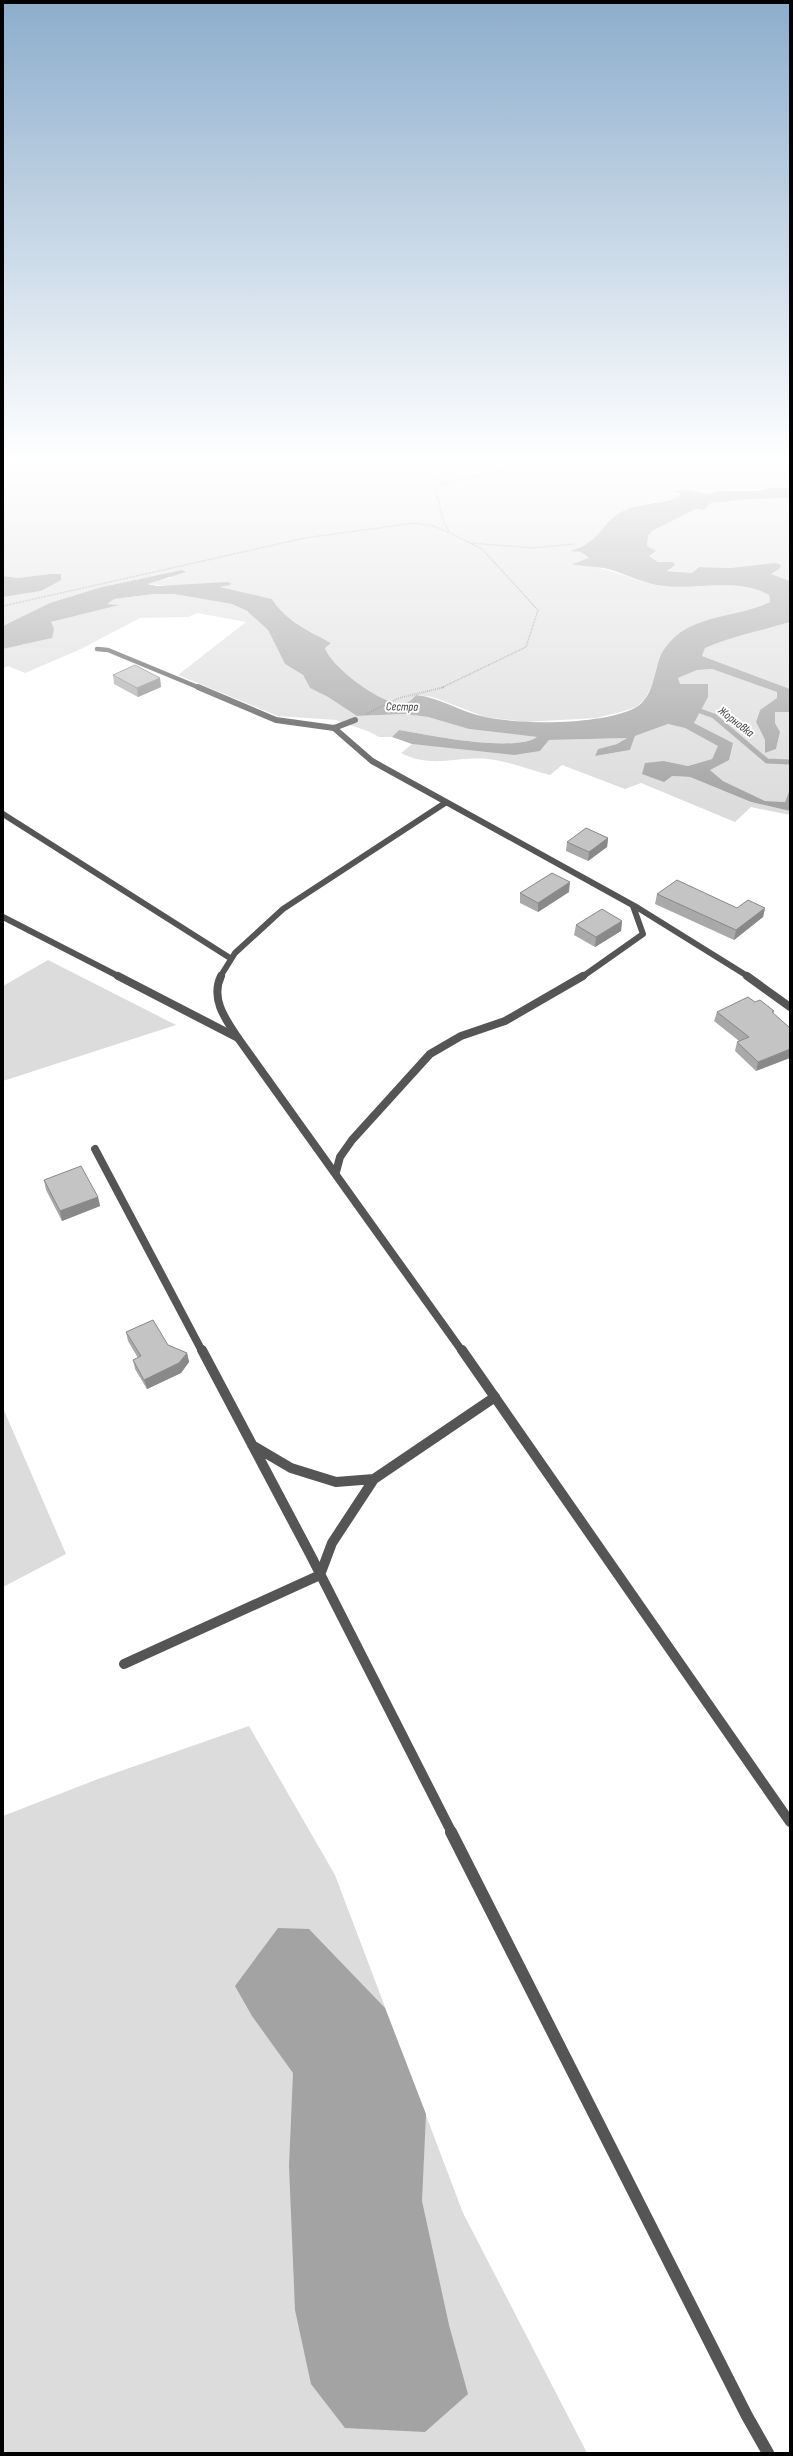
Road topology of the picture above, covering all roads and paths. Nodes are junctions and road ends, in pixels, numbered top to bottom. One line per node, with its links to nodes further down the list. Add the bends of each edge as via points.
1 (125, 579): 3 (path)
2 (509, 579): 5 (path, via 538,610 526,647 447,687 399,698)
3 (3, 606)
4 (97, 649): 6 (street, via 108,650 276,720)
5 (355, 720): 6 (street)
6 (334, 728): 7 (street, via 372,761)
7 (445, 803): 9 (street); 11 (street, via 282,909)
8 (3, 814): 11 (street)
9 (633, 906): 12 (street, via 758,983); 15 (street, via 643,934 564,989 505,1021 461,1036 430,1054 352,1140 340,1157)
10 (3, 917): 13 (street)
11 (230, 958): 13 (street, via 217,985 220,1008)
12 (790, 1007)
13 (238, 1038): 15 (street)
14 (95, 1149): 17 (street)
15 (336, 1172): 16 (street)
16 (495, 1397): 18 (street); 21 (street)
17 (252, 1445): 18 (street, via 291,1468 336,1482); 19 (street)
18 (374, 1479): 19 (street, via 332,1543)
19 (320, 1575): 20 (street); 22 (street)
20 (124, 1664)
21 (790, 1822)
22 (768, 2453)

